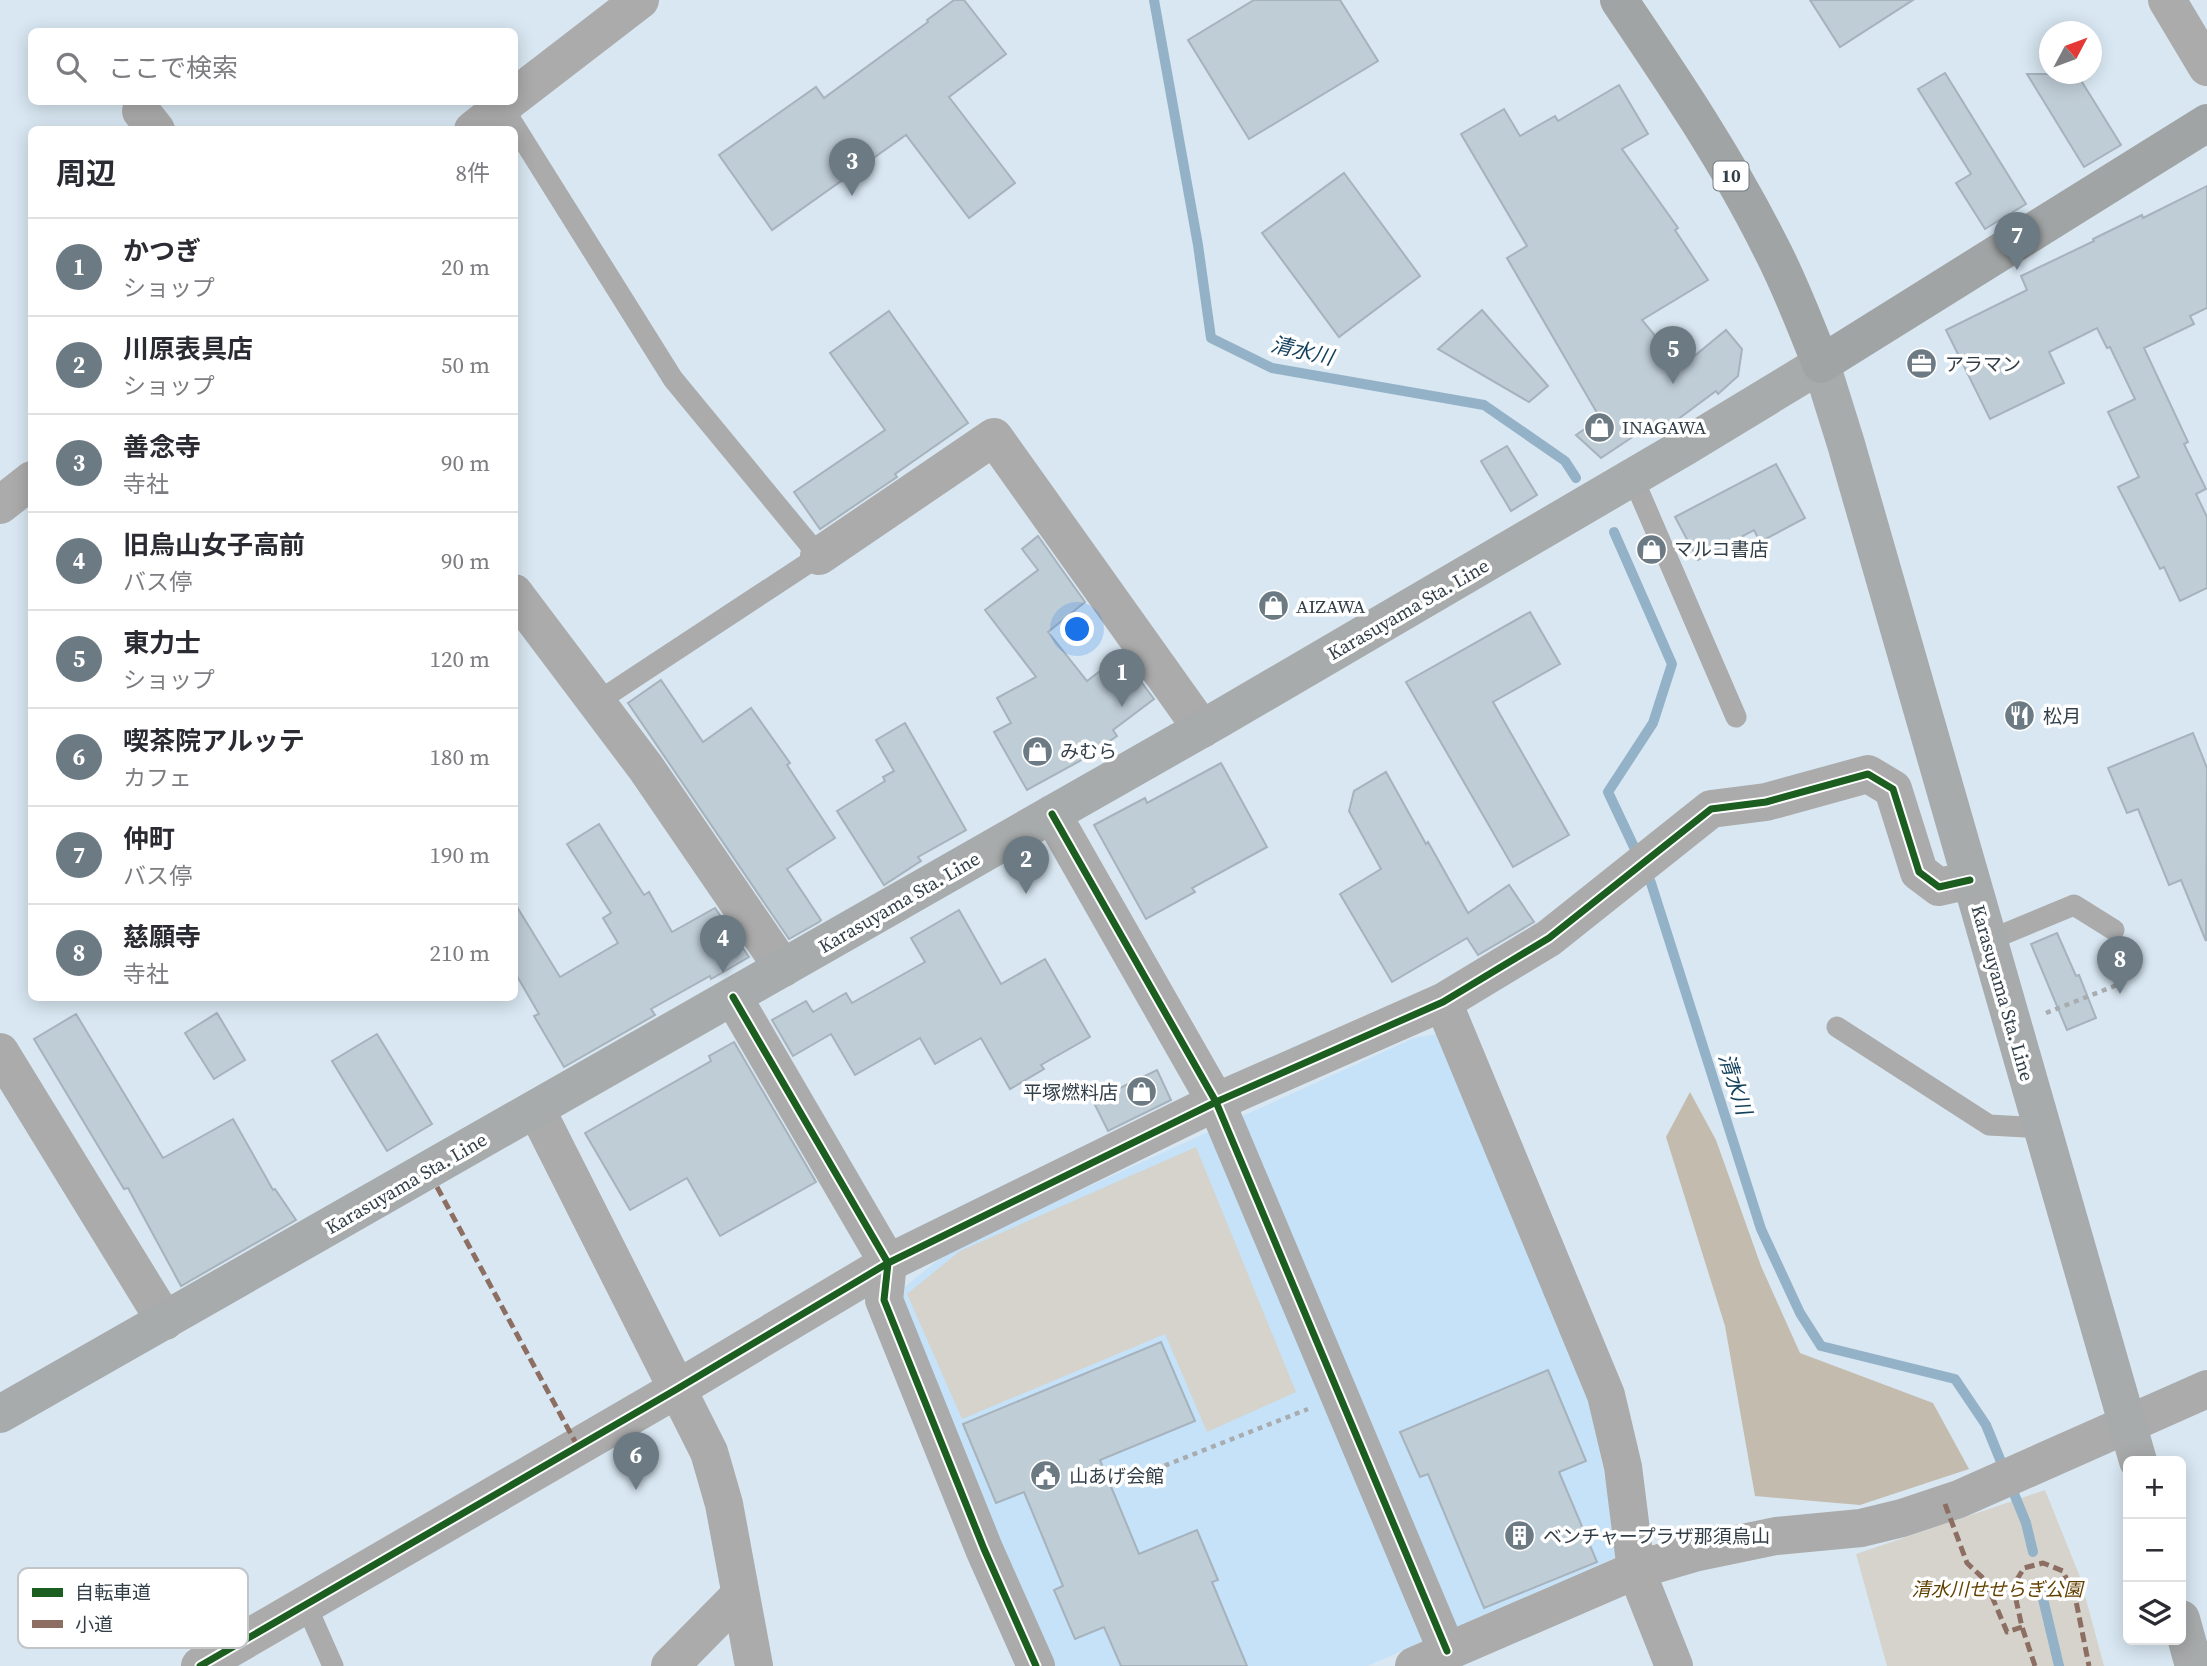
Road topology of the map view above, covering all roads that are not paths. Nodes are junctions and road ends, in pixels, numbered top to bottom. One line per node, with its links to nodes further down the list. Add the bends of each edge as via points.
1 (640, 0): 5 (street)
2 (1619, 0): 10 (main road, 10, via 1706,132 1764,234)
3 (2167, 0): 4 (street)
4 (2207, 67)
5 (518, 93)
6 (503, 105): 9 (street)
7 (510, 105): 14 (lane, via 673,379)
8 (2207, 123): 10 (main road)
9 (477, 126)
10 (1821, 364): 11 (main road, Karasuyama Sta. Line); 20 (main road, Karasuyama Sta. Line)
11 (1633, 478): 17 (lane); 18 (main road, Karasuyama Sta. Line)
12 (28, 483): 13 (street)
13 (0, 505)
14 (819, 556): 16 (lane); 18 (street, via 994,437)
15 (518, 598): 16 (street)
16 (597, 702): 23 (street)
17 (1736, 717)
18 (1202, 729): 19 (main road, Karasuyama Sta. Line)
19 (1052, 814): 23 (main road, Karasuyama Sta. Line); 29 (street)
20 (1970, 880): 22 (main road, Karasuyama Sta. Line); 25 (street, via 1939,887 1919,872 1893,789 1868,774 1766,802 1711,809 1549,938)
21 (2114, 930): 22 (lane, via 2074,905)
22 (1987, 941): 31 (main road, Karasuyama Sta. Line)
23 (783, 968): 24 (main road, Karasuyama Sta. Line)
24 (733, 997): 30 (main road, Karasuyama Sta. Line); 32 (street)
25 (1443, 1002): 29 (street); 38 (street, via 1606,1395 1622,1467)
26 (1837, 1027): 31 (lane, via 1989,1125)
27 (0, 1052): 28 (street)
28 (10, 1091): 33 (street)
29 (1216, 1102): 32 (street); 44 (street)
30 (536, 1109): 33 (main road, Karasuyama Sta. Line); 34 (street)
31 (2042, 1128): 37 (main road, Karasuyama Sta. Line)
32 (888, 1263): 34 (street); 49 (street, via 884,1300)
33 (165, 1321): 36 (main road, Karasuyama Sta. Line)
34 (677, 1389): 39 (street, via 709,1452 724,1504); 40 (street)
35 (2207, 1389): 37 (street)
36 (0, 1414)
37 (2133, 1443): 38 (street, via 2041,1464 1945,1504 1861,1528 1776,1536)
38 (1636, 1570): 44 (street); 50 (street)
39 (740, 1595): 47 (street); 48 (street)
40 (306, 1605): 42 (street); 46 (lane)
41 (2186, 1637): 51 (main road)
42 (248, 1638)
43 (231, 1648): 45 (street)
44 (1431, 1659)
45 (200, 1666)
46 (333, 1666)
47 (670, 1666)
48 (754, 1666)
49 (1036, 1666)
50 (1674, 1666)
51 (2194, 1666)

